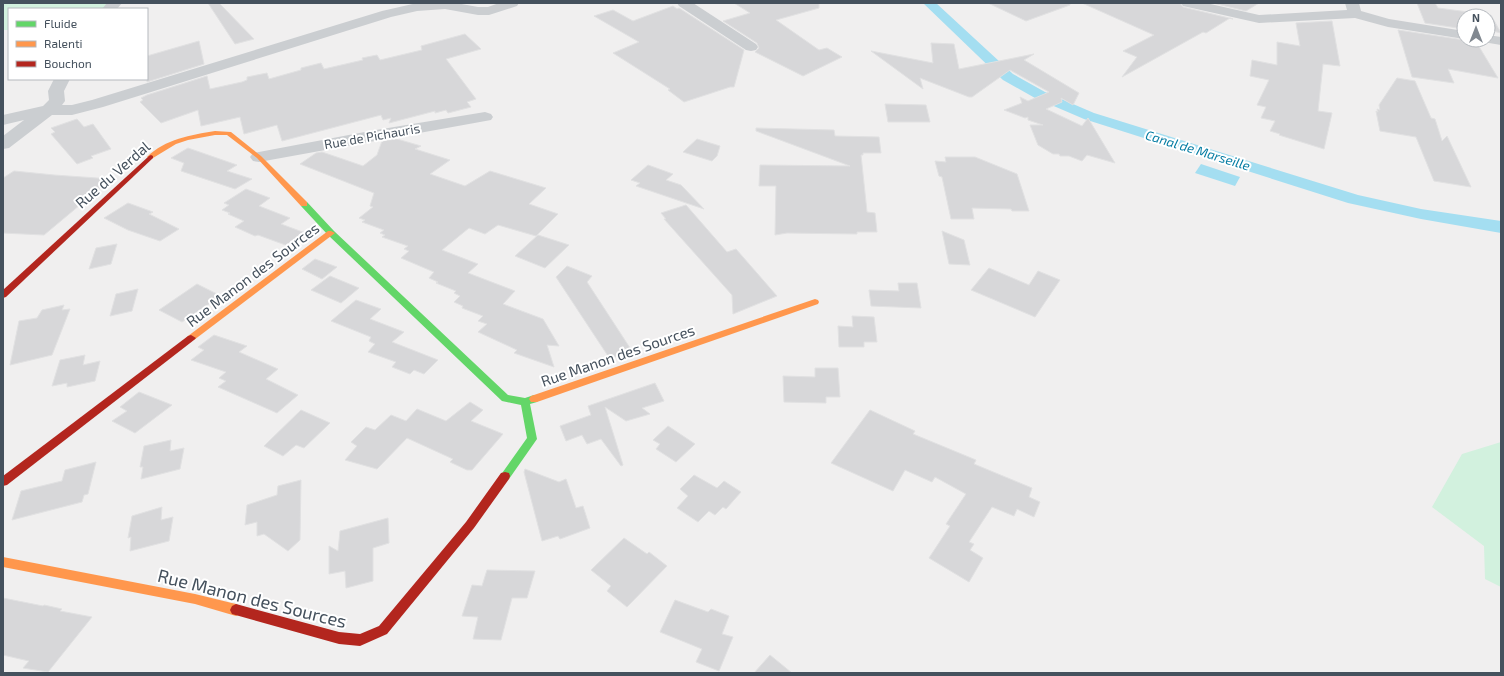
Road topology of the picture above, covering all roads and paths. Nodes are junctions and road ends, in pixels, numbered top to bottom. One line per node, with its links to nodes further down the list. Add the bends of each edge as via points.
1 (512, 3): 8 (street, via 489,11 445,5 399,11 97,104 72,110)
2 (684, 3): 6 (street)
3 (1188, 3): 4 (street, via 1274,20)
4 (1354, 8): 5 (street, via 1388,23)
5 (1456, 34)
6 (751, 47)
7 (62, 80): 8 (street, via 56,91 57,101)
8 (48, 110): 10 (street); 11 (street)
9 (485, 117): 12 (street, Rue de Pichauris)
10 (3, 120)
11 (3, 144)
12 (259, 157): 13 (street, Rue du Verdal); 14 (street, Rue du Verdal, via 228,133 200,135 174,143 148,159)
13 (331, 233): 16 (street, Rue Manon des Sources, via 505,398); 17 (street, Rue Manon des Sources)
14 (3, 295)
15 (814, 302): 16 (street, Rue Manon des Sources)
16 (525, 402): 18 (street, Rue Manon des Sources, via 532,439 470,525 383,630 360,640 339,638 196,599)
17 (3, 482)
18 (3, 562)

